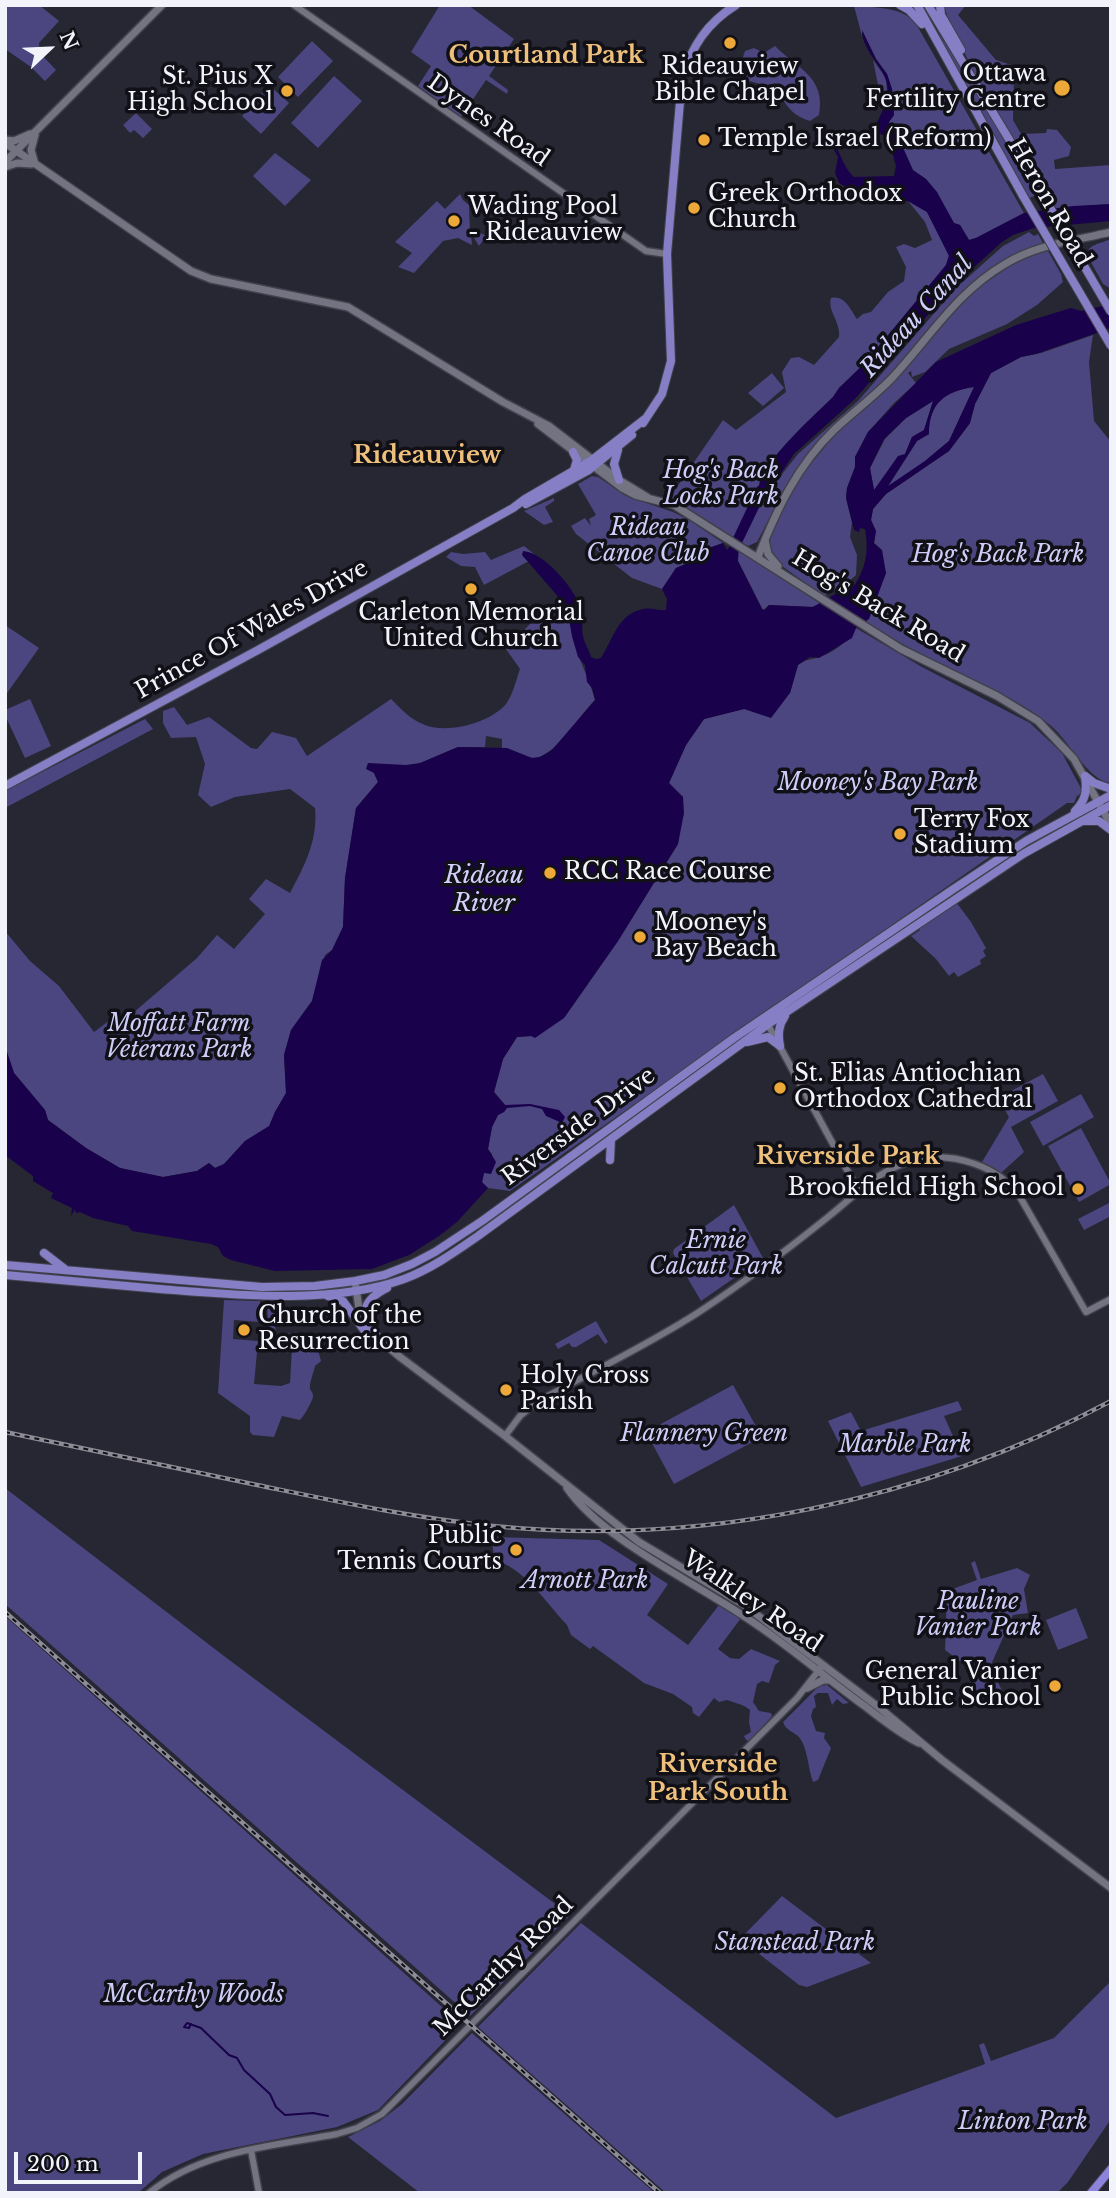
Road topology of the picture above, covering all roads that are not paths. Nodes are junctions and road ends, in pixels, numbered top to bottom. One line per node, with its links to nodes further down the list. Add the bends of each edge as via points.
1 (162, 5): 10 (main road)
2 (294, 5): 17 (street, Dynes Road, via 646,251)
3 (736, 5): 17 (main road, Prince Of Wales Drive, via 703,33 682,78)
4 (900, 5): 8 (main road)
5 (916, 5): 8 (main road, Heron Road)
6 (928, 5): 9 (main road, Heron Road)
7 (940, 5): 9 (main road)
8 (935, 40): 19 (main road, Heron Road, bridge)
9 (982, 94): 18 (main road, Heron Road, bridge)
10 (37, 131): 11 (main road); 12 (main road); 14 (main road, via 31,150)
11 (5, 141): 12 (main road)
12 (17, 151): 13 (main road); 14 (main road)
13 (5, 162)
14 (35, 164): 15 (main road); 20 (main road, via 191,271 348,307)
15 (5, 167)
16 (1111, 232): 29 (main road, via 1035,250 1005,264 966,292 893,377 806,461 787,489)
17 (667, 254): 21 (main road, Prince Of Wales Drive, via 671,361 662,394)
18 (1111, 312)
19 (1111, 346)
20 (533, 419): 23 (main road); 24 (main road, via 549,426)
21 (645, 419): 22 (main road, Prince Of Wales Drive); 24 (main road, Prince Of Wales Drive)
22 (621, 445): 24 (main road, Prince Of Wales Drive); 26 (main road, via 614,461)
23 (573, 452): 24 (main road); 25 (main road, via 577,460)
24 (592, 463): 25 (main road, Prince Of Wales Drive); 26 (main road, Hog's Back Road); 27 (main road, Hog's Back Road, via 622,488); 28 (main road, Prince Of Wales Drive)
25 (574, 470): 28 (main road, Prince Of Wales Drive)
26 (619, 480): 27 (main road, Hog's Back Road)
27 (647, 497): 30 (main road, Hog's Back Road, via 674,505)
28 (515, 507): 34 (main road, Prince Of Wales Drive)
29 (765, 539): 30 (main road); 31 (main road); 32 (main road, via 768,555)
30 (744, 548): 31 (main road, Hog's Back Road)
31 (758, 557): 32 (main road, Hog's Back Road)
32 (792, 579): 33 (main road, Hog's Back Road, via 925,662 1019,708 1050,732)
33 (1085, 776): 35 (main road); 37 (main road, Hog's Back Road); 38 (main road, via 1085,798)
34 (5, 786)
35 (1111, 789)
36 (1111, 794): 37 (main road, Riverside Drive)
37 (1104, 805): 38 (main road, Riverside Drive); 39 (main road, Riverside Drive); 40 (main road, Hog's Back Road)
38 (1066, 818): 42 (main road, Riverside Drive, via 1013,849)
39 (1081, 821): 41 (main road, via 1099,821); 42 (main road, Riverside Drive)
40 (1111, 825)
41 (1111, 831)
42 (955, 894): 43 (main road, Riverside Drive); 44 (main road, Riverside Drive)
43 (788, 1012): 44 (main road, Riverside Drive); 46 (main road, via 780,1024)
44 (766, 1022): 45 (main road, Riverside Drive); 46 (street); 55 (main road, Riverside Drive, via 456,1240)
45 (741, 1044): 46 (main road, via 765,1037); 47 (main road, Riverside Drive)
46 (780, 1046): 49 (street)
47 (611, 1139): 48 (main road, Riverside Drive); 48 (main road, via 610,1160)
48 (594, 1152): 54 (main road, Riverside Drive, via 446,1257)
49 (858, 1190): 57 (street, via 892,1168 930,1158 998,1174 1020,1197 1086,1312); 61 (street, via 699,1312 537,1402)
50 (5, 1265): 51 (main road, Riverside Drive)
51 (36, 1267): 52 (main road, Riverside Drive); 52 (main road, via 43,1255)
52 (66, 1270): 55 (main road, Riverside Drive, via 262,1287)
53 (5, 1275): 56 (main road, Riverside Drive, via 223,1294)
54 (404, 1279): 55 (main road, Riverside Drive); 59 (main road, via 375,1294 366,1305 369,1325)
55 (354, 1286): 56 (main road, Riverside Drive); 58 (main road, via 355,1313); 59 (main road, Walkley Road, via 362,1320)
56 (322, 1294): 58 (main road, via 342,1301)
57 (1111, 1299)
58 (363, 1330): 60 (main road, Walkley Road)
59 (380, 1340): 60 (main road, Walkley Road)
60 (400, 1357): 61 (main road, Walkley Road)
61 (505, 1436): 62 (main road, Walkley Road, via 619,1537 726,1602)
62 (820, 1668): 63 (main road, Walkley Road); 64 (street, McCarthy Road); 65 (main road, Walkley Road)
63 (831, 1681): 64 (main road); 65 (main road, Walkley Road, via 905,1736)
64 (807, 1688): 67 (street, McCarthy Road, via 382,2114 347,2132)
65 (923, 1744): 66 (main road, Walkley Road)
66 (1111, 1888)
67 (251, 2150): 69 (street, McCarthy Road, via 185,2169); 70 (street)
68 (1111, 2168): 71 (highway)
69 (149, 2193)
70 (260, 2193)
71 (1091, 2193)

